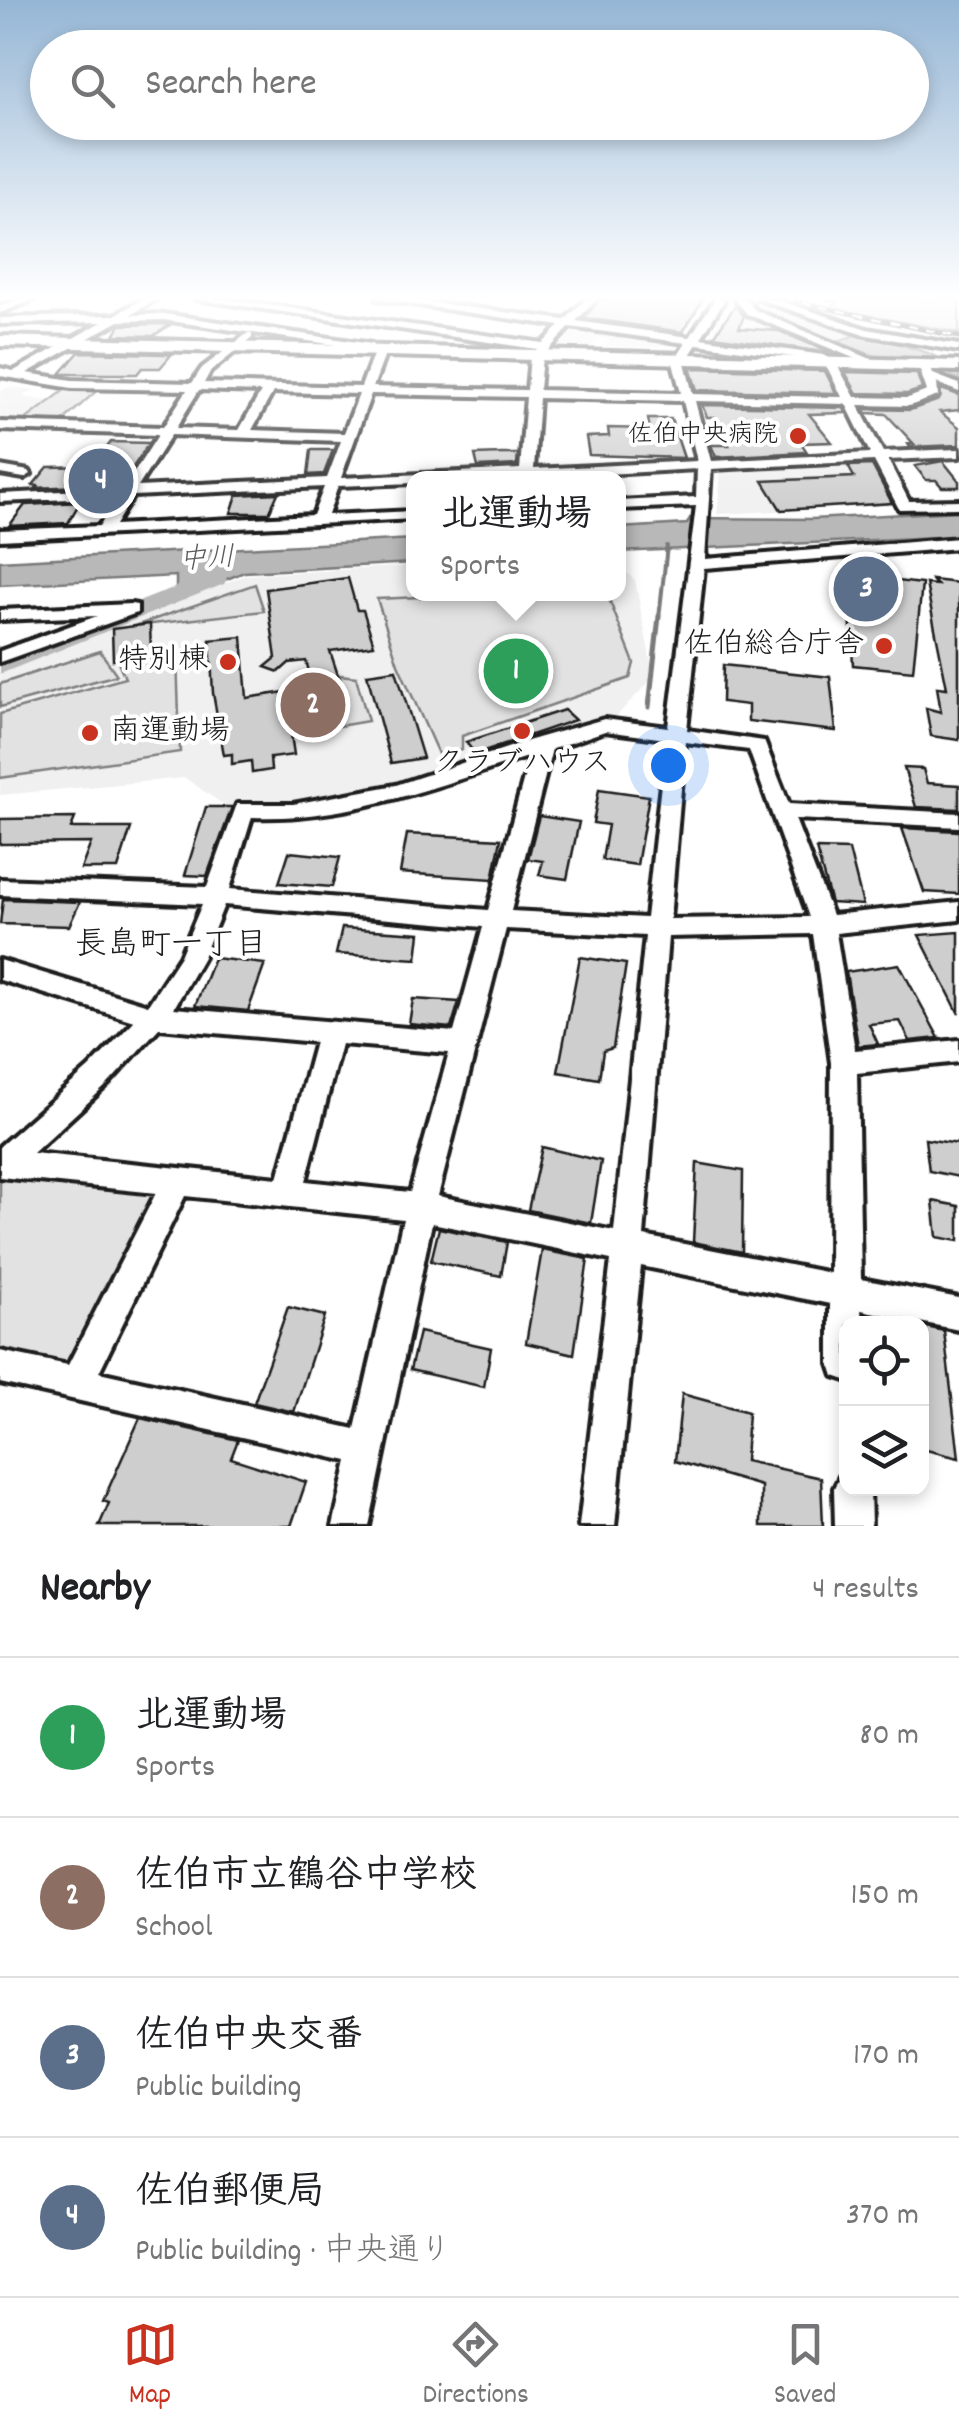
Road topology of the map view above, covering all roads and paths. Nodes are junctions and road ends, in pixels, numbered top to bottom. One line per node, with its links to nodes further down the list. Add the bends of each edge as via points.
1 (22, 370): 10 (street)
2 (206, 370): 12 (street)
3 (372, 370): 15 (street)
4 (538, 370): 16 (street)
5 (680, 370): 17 (street)
6 (835, 370): 18 (street)
7 (929, 370): 18 (street, via 934,393 923,400)
8 (931, 370): 14 (street)
9 (0, 372): 10 (street)
10 (15, 374): 11 (street); 12 (street, via 72,384)
11 (0, 382)
12 (196, 386): 13 (street); 20 (street)
13 (269, 388): 15 (street); 21 (street)
14 (959, 388)
15 (366, 390): 16 (street); 22 (street)
16 (533, 394): 17 (street); 27 (street)
17 (687, 398): 18 (street); 25 (street)
18 (851, 401): 24 (street)
19 (0, 426): 20 (street)
20 (167, 433): 21 (street); 32 (street)
21 (243, 435): 22 (street)
22 (349, 438): 31 (street)
23 (959, 453): 24 (street)
24 (882, 457): 25 (street); 34 (street, via 904,506)
25 (704, 465): 28 (street); 36 (street)
26 (0, 470): 29 (street)
27 (526, 471)
28 (607, 471)
29 (24, 474)
30 (406, 480): 31 (street)
31 (334, 482): 32 (street); 38 (street)
32 (128, 492): 33 (street); 39 (street)
33 (0, 498)
34 (959, 504)
35 (626, 505): 36 (street)
36 (703, 506): 42 (street)
37 (406, 515): 38 (street)
38 (320, 520): 39 (street)
39 (104, 530): 40 (street)
40 (0, 535)
41 (959, 543): 42 (street)
42 (697, 557): 47 (street)
43 (0, 615): 44 (street, via 131,609)
44 (33, 644): 45 (street); 46 (street)
45 (0, 646)
46 (0, 657)
47 (678, 734): 48 (street, via 604,725); 49 (street, via 757,746); 56 (street)
48 (544, 742): 52 (street, via 398,792 293,811 244,809); 54 (street)
49 (783, 810): 50 (street); 55 (street)
50 (959, 820)
51 (0, 887): 52 (street)
52 (214, 894): 54 (street); 58 (street, via 184,972)
53 (959, 911): 55 (street)
54 (497, 917): 56 (street); 60 (street)
55 (824, 924): 56 (street); 62 (street)
56 (658, 928): 67 (street)
57 (2, 974): 58 (street)
58 (154, 1017): 59 (street); 63 (street)
59 (330, 1032): 60 (street); 65 (street)
60 (466, 1044): 66 (street)
61 (959, 1052): 62 (street)
62 (844, 1063): 68 (street)
63 (0, 1164): 64 (street)
64 (177, 1182): 65 (street); 72 (street)
65 (288, 1193): 66 (street)
66 (421, 1206): 67 (street); 73 (street)
67 (628, 1249): 68 (street); 76 (street)
68 (844, 1293): 69 (street); 70 (street)
69 (959, 1314)
70 (845, 1316)
71 (0, 1367): 72 (street)
72 (76, 1384): 73 (street)
73 (370, 1449): 75 (street)
74 (852, 1496): 77 (street)
75 (351, 1526)
76 (597, 1526)
77 (853, 1526)

